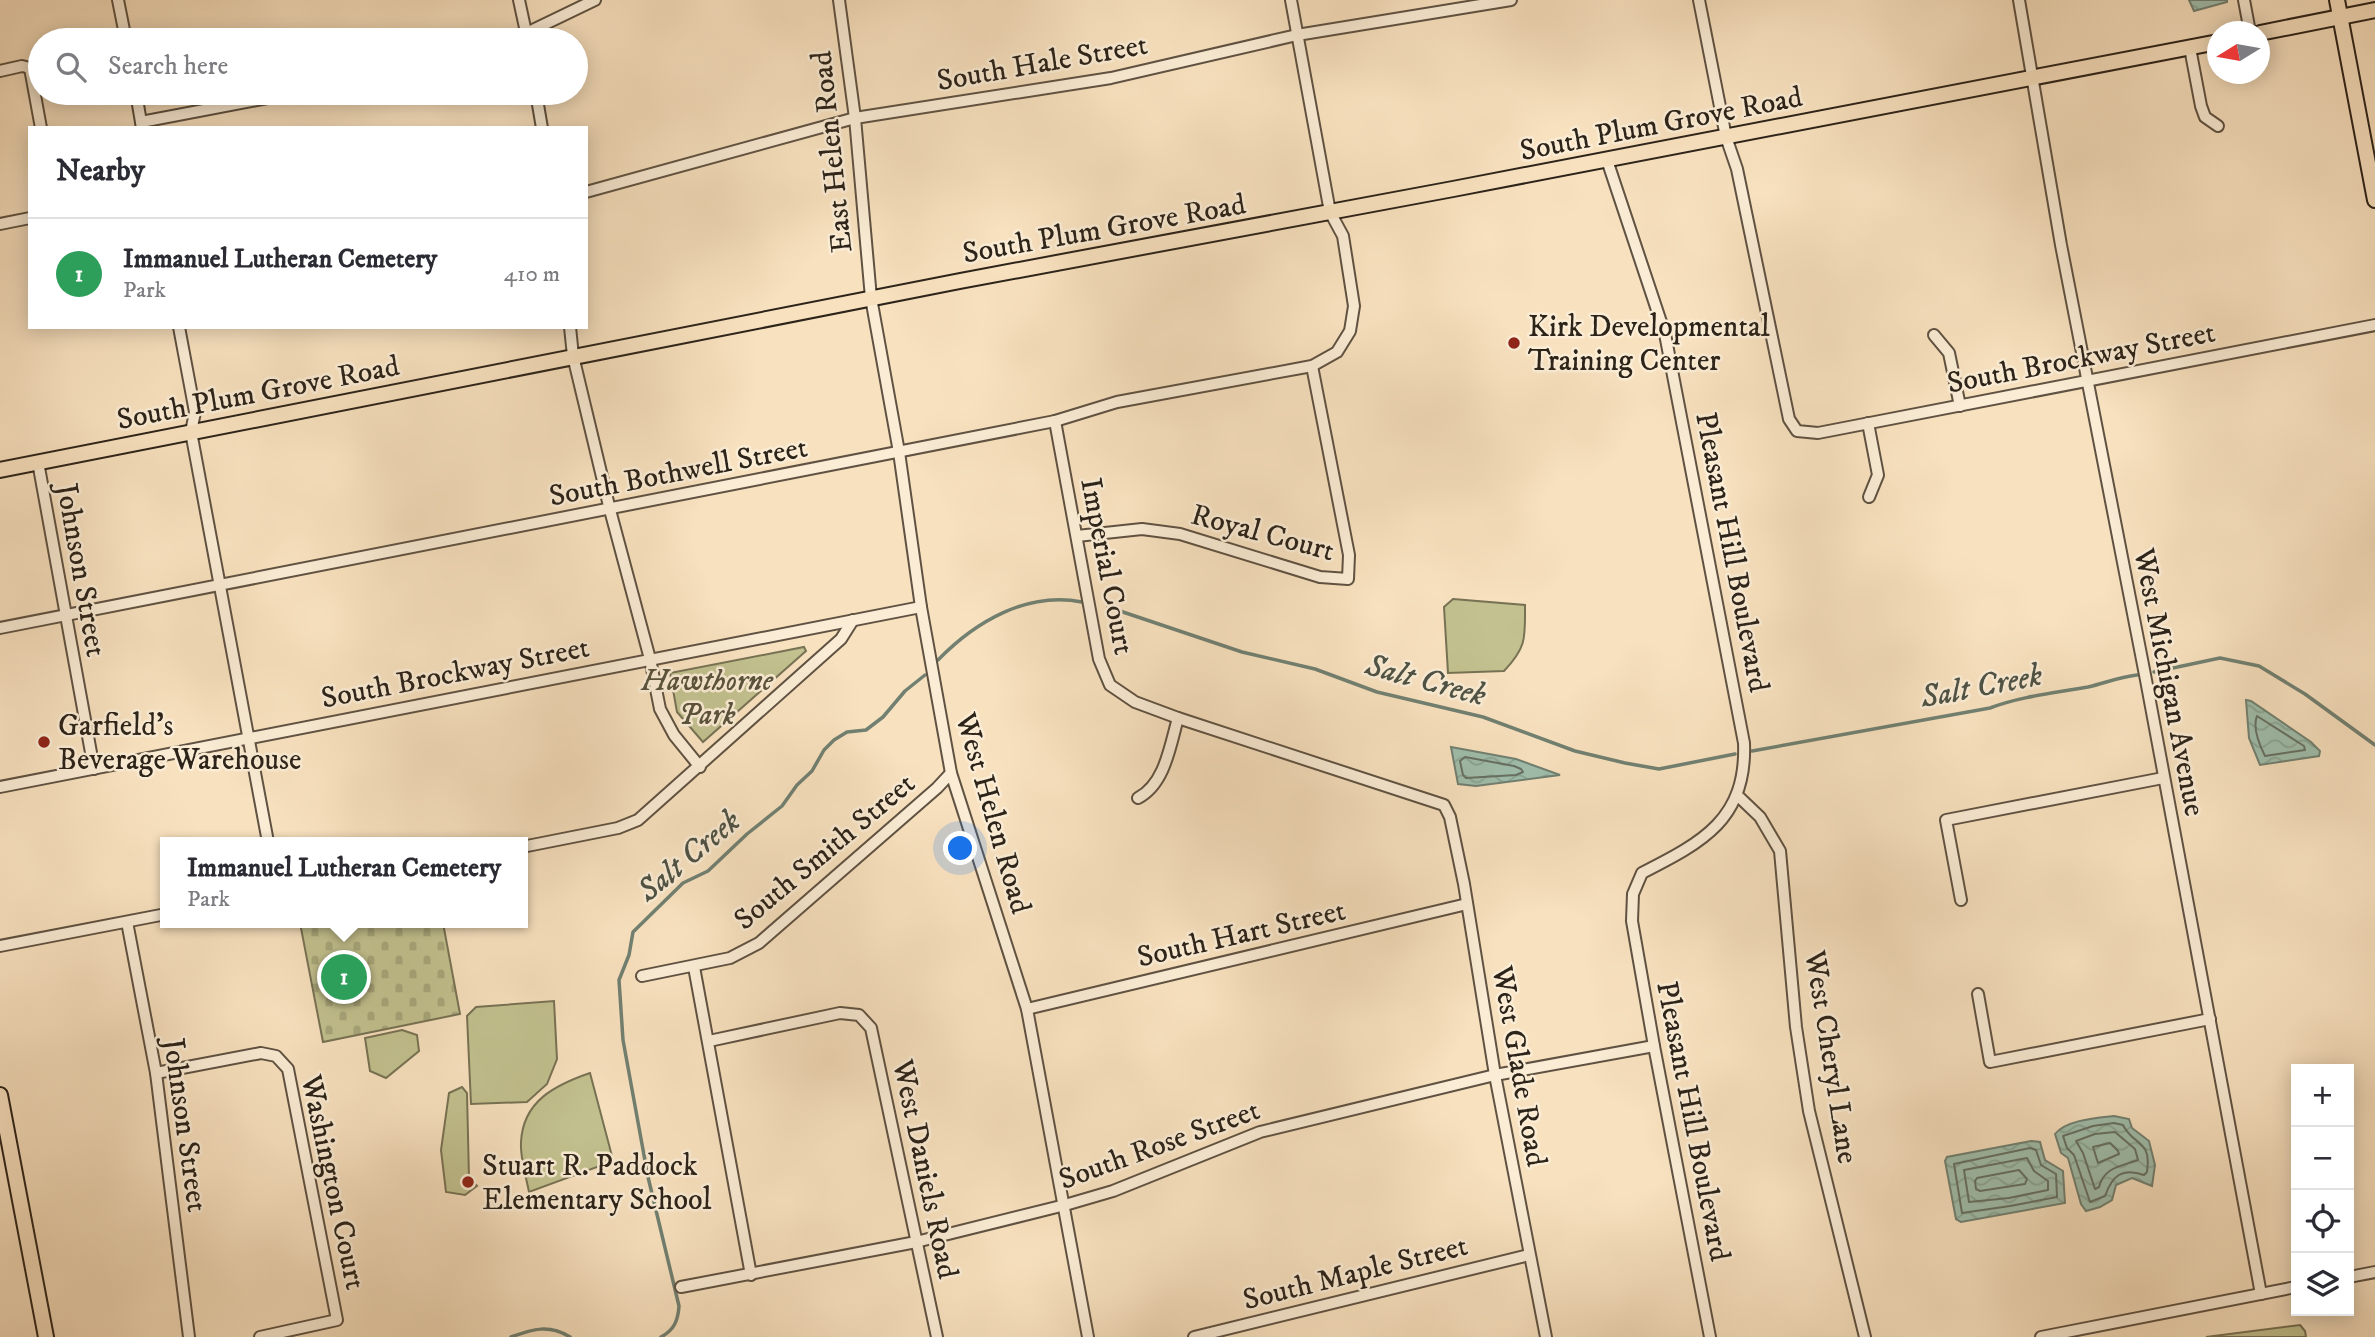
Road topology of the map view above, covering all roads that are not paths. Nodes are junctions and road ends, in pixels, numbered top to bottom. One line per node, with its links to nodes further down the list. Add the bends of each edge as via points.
1 (118, 0): 14 (street)
2 (519, 0): 15 (street)
3 (595, 0): 16 (street)
4 (839, 0): 28 (street, East Helen Road)
5 (1291, 0): 18 (street)
6 (1511, 0): 18 (street, South Hale Street)
7 (1699, 0): 33 (street)
8 (2020, 0): 23 (street, West Michigan Avenue)
9 (2244, 0): 13 (street)
10 (2337, 0): 12 (main road)
11 (2375, 10): 12 (main road)
12 (2340, 16): 17 (main road); 36 (main road)
13 (2248, 21)
14 (124, 28)
15 (525, 28)
16 (544, 28)
17 (2270, 31)
18 (1297, 35): 28 (street, South Hale Street, via 1111,78); 37 (street)
19 (2207, 44): 20 (main road, South Plum Grove Road)
20 (2190, 48): 23 (main road, South Plum Grove Road); 32 (street, via 2201,106 2205,117)
21 (28, 68): 22 (street)
22 (0, 71)
23 (2034, 78): 33 (main road, South Plum Grove Road); 47 (street, West Michigan Avenue)
24 (37, 105): 30 (street)
25 (138, 105): 29 (street)
26 (237, 105): 29 (street)
27 (538, 105): 31 (street)
28 (855, 118): 35 (street, South Hale Street); 40 (street, East Helen Road)
29 (142, 125)
30 (41, 126)
31 (542, 126)
32 (2218, 126)
33 (1726, 137): 34 (main road, South Plum Grove Road); 50 (street, South Brockway Street, via 1737,169 1789,419 1797,432 1818,433)
34 (1607, 160): 37 (main road, South Plum Grove Road); 71 (street, Pleasant Hill Boulevard, via 1658,309 1677,393 1744,743 1745,766)
35 (588, 191)
36 (2375, 200)
37 (1330, 212): 40 (main road, South Plum Grove Road); 46 (street, South Bothwell Street, via 1343,236 1354,306 1350,331 1336,352)
38 (28, 218): 39 (street)
39 (0, 224)
40 (871, 298): 45 (main road, South Plum Grove Road); 52 (street, West Helen Road)
41 (2375, 325): 47 (street, South Brockway Street)
42 (179, 329): 51 (street, via 195,412)
43 (569, 329): 45 (street)
44 (1934, 335): 48 (street, via 1950,354)
45 (573, 356): 51 (main road, South Plum Grove Road); 56 (street)
46 (1312, 366): 49 (street, South Bothwell Street, via 1117,402); 57 (street, Royal Court, via 1349,555 1348,579 1320,577 1180,534 1142,528)
47 (2086, 382): 48 (street, South Brockway Street); 69 (street, West Michigan Avenue)
48 (1960, 406): 50 (street, South Brockway Street)
49 (1055, 421): 52 (street, South Bothwell Street); 57 (street, Imperial Court)
50 (1868, 423): 55 (street, via 1878,475)
51 (191, 432): 53 (main road, South Plum Grove Road); 58 (street)
52 (899, 452): 56 (street, South Bothwell Street); 59 (street, West Helen Road)
53 (38, 462): 54 (main road, South Plum Grove Road); 60 (street, Johnson Street)
54 (0, 470)
55 (1869, 497)
56 (610, 510): 58 (street, South Bothwell Street); 63 (street)
57 (1077, 536): 64 (street, Imperial Court, via 1099,659 1110,685 1135,702)
58 (219, 587): 60 (street, South Bothwell Street); 65 (street)
59 (921, 607): 61 (street, South Brockway Street); 68 (street, West Helen Road)
60 (65, 615): 62 (street, South Bothwell Street); 67 (street, Johnson Street)
61 (853, 620): 63 (street, South Brockway Street); 66 (street, via 841,639)
62 (0, 628)
63 (650, 659): 65 (street, South Brockway Street); 66 (street, via 665,722)
64 (1178, 718): 72 (street, via 1164,766 1150,792); 73 (street, Imperial Court)
65 (247, 738): 67 (street, South Brockway Street); 74 (street)
66 (700, 767): 75 (street, via 638,820)
67 (94, 769): 70 (street, South Brockway Street)
68 (951, 773): 83 (street, South Smith Street, via 759,943 730,958); 86 (street, West Helen Road)
69 (2164, 778): 78 (street, via 1946,820); 87 (street, West Michigan Avenue)
70 (0, 787)
71 (1738, 796): 77 (street, Pleasant Hill Boulevard, via 1713,830); 110 (street, West Cheryl Lane, via 1760,817 1780,851 1796,1027 1809,1111)
72 (1138, 799)
73 (1444, 805): 79 (street, West Glade Road)
74 (267, 837)
75 (528, 846)
76 (1630, 864): 77 (street)
77 (1642, 873): 89 (street, Pleasant Hill Boulevard, via 1633,894 1632,921)
78 (1961, 900)
79 (1467, 904): 86 (street, South Hart Street); 91 (street, West Glade Road)
80 (160, 915): 81 (street)
81 (127, 922): 82 (street); 90 (street, Johnson Street)
82 (0, 946)
83 (694, 967): 84 (street, South Smith Street); 88 (street)
84 (642, 976)
85 (1978, 994): 87 (street, via 1990,1062)
86 (1027, 1009): 93 (street, West Helen Road)
87 (2210, 1019): 101 (street, West Michigan Avenue)
88 (709, 1041): 94 (street, West Daniels Road, via 840,1013 859,1014 871,1028); 97 (street)
89 (1654, 1045): 91 (street, South Rose Street); 109 (street, Pleasant Hill Boulevard)
90 (156, 1073): 103 (street, Johnson Street); 104 (street, Washington Court, via 261,1054 276,1056 288,1069 337,1320)
91 (1495, 1075): 93 (street, South Rose Street, via 1260,1132 1113,1191); 95 (street, West Glade Road)
92 (1, 1101): 102 (main road)
93 (1065, 1205): 94 (street, South Rose Street); 106 (street, West Helen Road)
94 (916, 1242): 97 (street, South Rose Street); 105 (street, West Daniels Road)
95 (1529, 1255): 107 (street, South Maple Street); 108 (street, West Glade Road)
96 (2375, 1272): 98 (street)
97 (751, 1275): 99 (street, South Rose Street)
98 (2354, 1276)
99 (681, 1287)
100 (2291, 1288): 101 (street)
101 (2261, 1294): 111 (street)
102 (46, 1337)
103 (189, 1337)
104 (260, 1337)
105 (937, 1337)
106 (1087, 1337)
107 (1194, 1337)
108 (1546, 1337)
109 (1710, 1337)
110 (1865, 1337)
111 (2041, 1337)

